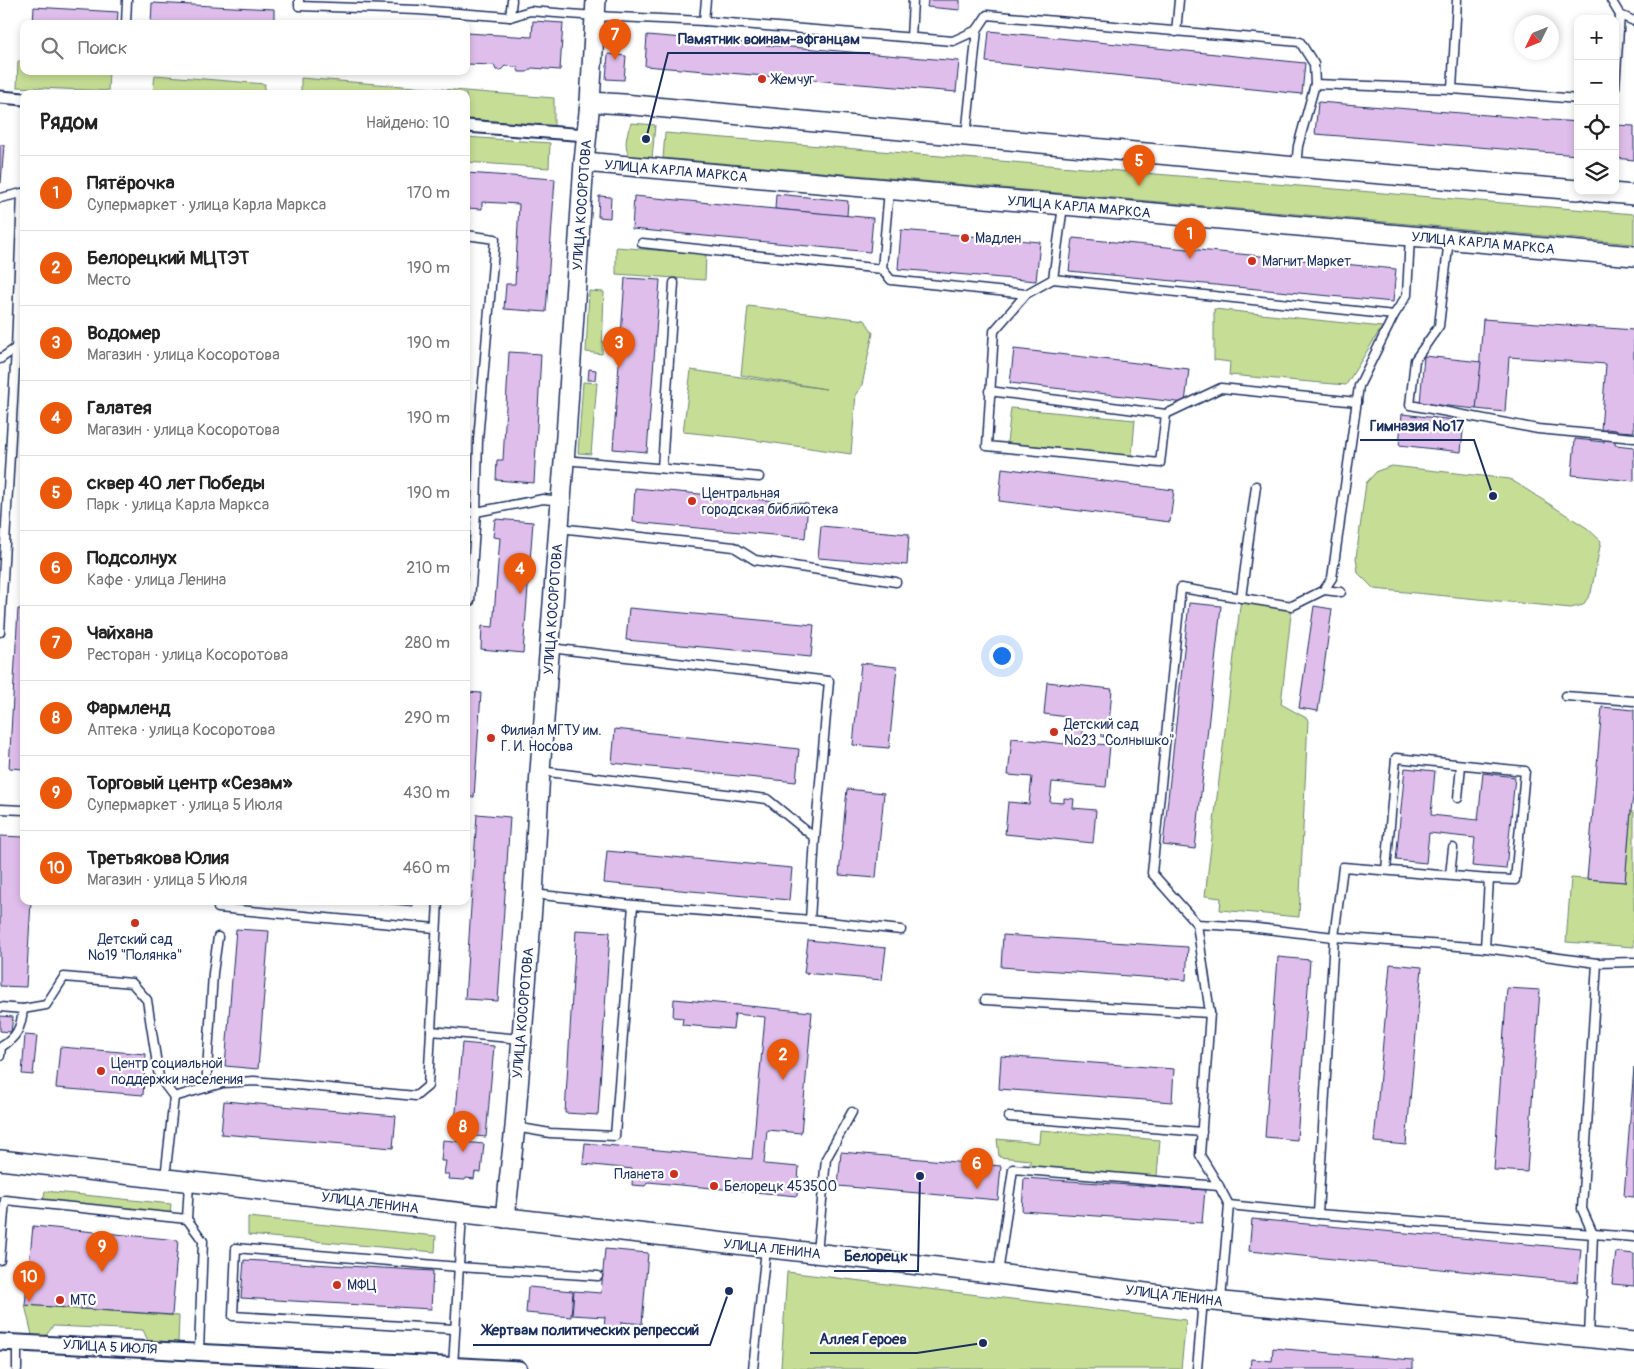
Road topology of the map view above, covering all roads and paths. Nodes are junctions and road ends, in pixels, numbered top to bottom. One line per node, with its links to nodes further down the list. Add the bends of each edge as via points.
1 (127, 0): 12 (lane)
2 (299, 0): 11 (lane, via 299,6)
3 (512, 0): 11 (lane)
4 (706, 0): 13 (lane)
5 (913, 0): 17 (lane)
6 (1179, 0): 16 (lane)
7 (1457, 0): 20 (lane)
8 (1612, 0): 10 (lane)
9 (595, 8): 11 (lane, via 530,11); 13 (lane); 24 (street, УЛИЦА КОСОРОТОВА)
10 (1620, 15): 14 (lane); 18 (lane)
11 (510, 16)
12 (126, 20)
13 (704, 21): 17 (lane)
14 (1634, 21)
15 (977, 30): 16 (lane, via 986,15); 17 (lane, via 953,41); 27 (lane)
16 (1176, 32): 19 (lane, via 1300,42 1314,64)
17 (911, 38)
18 (1617, 60)
19 (1315, 84): 20 (lane); 29 (lane, via 1298,146)
20 (1452, 90): 23 (lane)
21 (0, 97): 22 (street)
22 (20, 98)
23 (1574, 99)
24 (590, 102): 26 (street, УЛИЦА КОСОРОТОВА); 27 (street)
25 (470, 126): 26 (street)
26 (587, 135): 28 (street, УЛИЦА КОСОРОТОВА)
27 (966, 136): 29 (street)
28 (584, 162): 30 (street, УЛИЦА КАРЛА МАРКСА); 54 (street, УЛИЦА КОСОРОТОВА)
29 (1296, 167): 31 (street)
30 (888, 190): 36 (street, УЛИЦА КАРЛА МАРКСА); 43 (lane)
31 (1574, 190)
32 (20, 194): 35 (lane)
33 (1619, 194): 34 (street)
34 (1634, 195)
35 (0, 198)
36 (1063, 206): 38 (street, УЛИЦА КАРЛА МАРКСА); 44 (lane)
37 (470, 236): 60 (lane, via 495,239 478,440)
38 (1410, 236): 39 (street, УЛИЦА КАРЛА МАРКСА); 47 (lane, via 1407,295)
39 (1448, 240): 41 (street, УЛИЦА КАРЛА МАРКСА); 53 (lane, via 1439,326 1414,360 1410,405 1538,429)
40 (642, 243): 43 (lane)
41 (1634, 256)
42 (20, 259): 48 (lane)
43 (882, 269): 46 (lane, via 891,280)
44 (1053, 279): 46 (lane); 47 (lane)
45 (674, 283): 55 (lane)
46 (1026, 294): 50 (lane, via 994,331)
47 (1394, 315): 51 (lane, via 1359,386)
48 (16, 348): 49 (lane); 67 (lane)
49 (0, 359)
50 (989, 391): 52 (lane); 52 (lane, via 987,446 1160,463)
51 (1357, 402): 52 (lane, via 1221,388); 63 (lane, via 1332,578)
52 (1166, 414)
53 (1634, 438)
54 (564, 460): 55 (lane); 58 (street, УЛИЦА КОСОРОТОВА)
55 (662, 468): 56 (lane)
56 (760, 477)
57 (1256, 486): 65 (lane)
58 (561, 501): 60 (lane, via 543,499); 61 (street, УЛИЦА КОСОРОТОВА)
59 (470, 512): 60 (lane)
60 (476, 512): 66 (lane)
61 (559, 528): 62 (lane, via 734,547 755,560); 69 (street, УЛИЦА КОСОРОТОВА)
62 (896, 582)
63 (1324, 590): 64 (lane); 65 (lane, via 1292,606)
64 (1341, 592)
65 (1241, 598): 87 (lane, via 1181,588 1152,873)
66 (470, 600)
67 (1, 616): 68 (lane)
68 (0, 632)
69 (550, 648): 73 (street, УЛИЦА КОСОРОТОВА); 77 (lane, via 829,681)
70 (1565, 696): 71 (lane)
71 (1634, 701)
72 (1461, 765): 74 (lane); 79 (lane, via 1396,758); 81 (lane, via 1525,771 1515,880)
73 (540, 771): 77 (lane, via 767,799); 82 (street, УЛИЦА КОСОРОТОВА)
74 (1458, 798)
75 (0, 809): 76 (lane)
76 (20, 810)
77 (815, 838): 86 (lane)
78 (1453, 848): 80 (lane)
79 (1386, 870): 80 (lane); 91 (lane, via 1343,867)
80 (1450, 875): 81 (lane)
81 (1490, 879): 92 (lane)
82 (533, 894): 84 (lane); 100 (street, УЛИЦА КОСОРОТОВА)
83 (438, 905): 88 (lane)
84 (633, 905): 86 (lane); 107 (lane, via 615,1136 550,1133)
85 (218, 908): 88 (lane)
86 (810, 920): 89 (lane)
87 (1197, 924): 91 (lane); 98 (lane)
88 (435, 928): 99 (lane)
89 (900, 930)
90 (218, 937): 103 (lane)
91 (1334, 937): 92 (lane); 116 (lane)
92 (1485, 948): 94 (lane)
93 (1634, 962): 94 (lane)
94 (1598, 963): 119 (lane, via 1582,1209)
95 (985, 1000): 98 (lane)
96 (0, 1008): 97 (lane)
97 (23, 1009): 101 (lane, via 21,1025 12,1040); 104 (lane, via 46,1005 64,977 132,983 147,1000 160,1077)
98 (1210, 1012): 108 (lane)
99 (431, 1031): 100 (lane); 103 (lane, via 428,1086 416,1096 254,1081)
100 (521, 1039): 107 (street, УЛИЦА КОСОРОТОВА)
101 (0, 1047): 102 (lane)
102 (0, 1056)
103 (206, 1088): 104 (lane)
104 (174, 1097): 110 (lane)
105 (852, 1112): 122 (lane, via 826,1159)
106 (1009, 1117): 108 (lane)
107 (514, 1127): 117 (street, УЛИЦА КОСОРОТОВА)
108 (1202, 1132): 112 (lane, via 1200,1155)
109 (0, 1160): 110 (street, УЛИЦА ЛЕНИНА)
110 (164, 1178): 111 (street, УЛИЦА ЛЕНИНА)
111 (190, 1181): 115 (street, УЛИЦА ЛЕНИНА); 118 (lane)
112 (1219, 1186): 114 (lane); 125 (lane, via 1013,1169)
113 (3, 1199): 118 (lane); 123 (lane)
114 (1228, 1206): 116 (lane); 127 (lane)
115 (462, 1214): 117 (street, УЛИЦА ЛЕНИНА); 124 (lane)
116 (1318, 1214): 119 (lane)
117 (506, 1218): 121 (street, УЛИЦА ЛЕНИНА)
118 (187, 1220): 133 (lane, via 202,1241)
119 (1593, 1234): 120 (lane); 129 (lane)
120 (1634, 1237)
121 (766, 1249): 122 (street, УЛИЦА ЛЕНИНА); 137 (lane)
122 (817, 1254): 125 (street, УЛИЦА ЛЕНИНА)
123 (0, 1260)
124 (459, 1267): 126 (lane); 128 (lane); 128 (lane, via 236,1248 233,1316)
125 (998, 1274): 127 (street, УЛИЦА ЛЕНИНА)
126 (598, 1276)
127 (1212, 1301): 129 (street, УЛИЦА ЛЕНИНА); 138 (lane)
128 (454, 1328): 134 (lane)
129 (1589, 1338): 132 (street, УЛИЦА ЛЕНИНА)
130 (0, 1342): 131 (street, УЛИЦА 5 ИЮЛЯ)
131 (16, 1342): 133 (street, УЛИЦА 5 ИЮЛЯ); 135 (lane)
132 (1634, 1342)
133 (199, 1351): 134 (street, УЛИЦА 5 ИЮЛЯ)
134 (453, 1367): 136 (street, УЛИЦА 5 ИЮЛЯ)
135 (17, 1369)
136 (519, 1369)
137 (753, 1369)
138 (1196, 1369)

